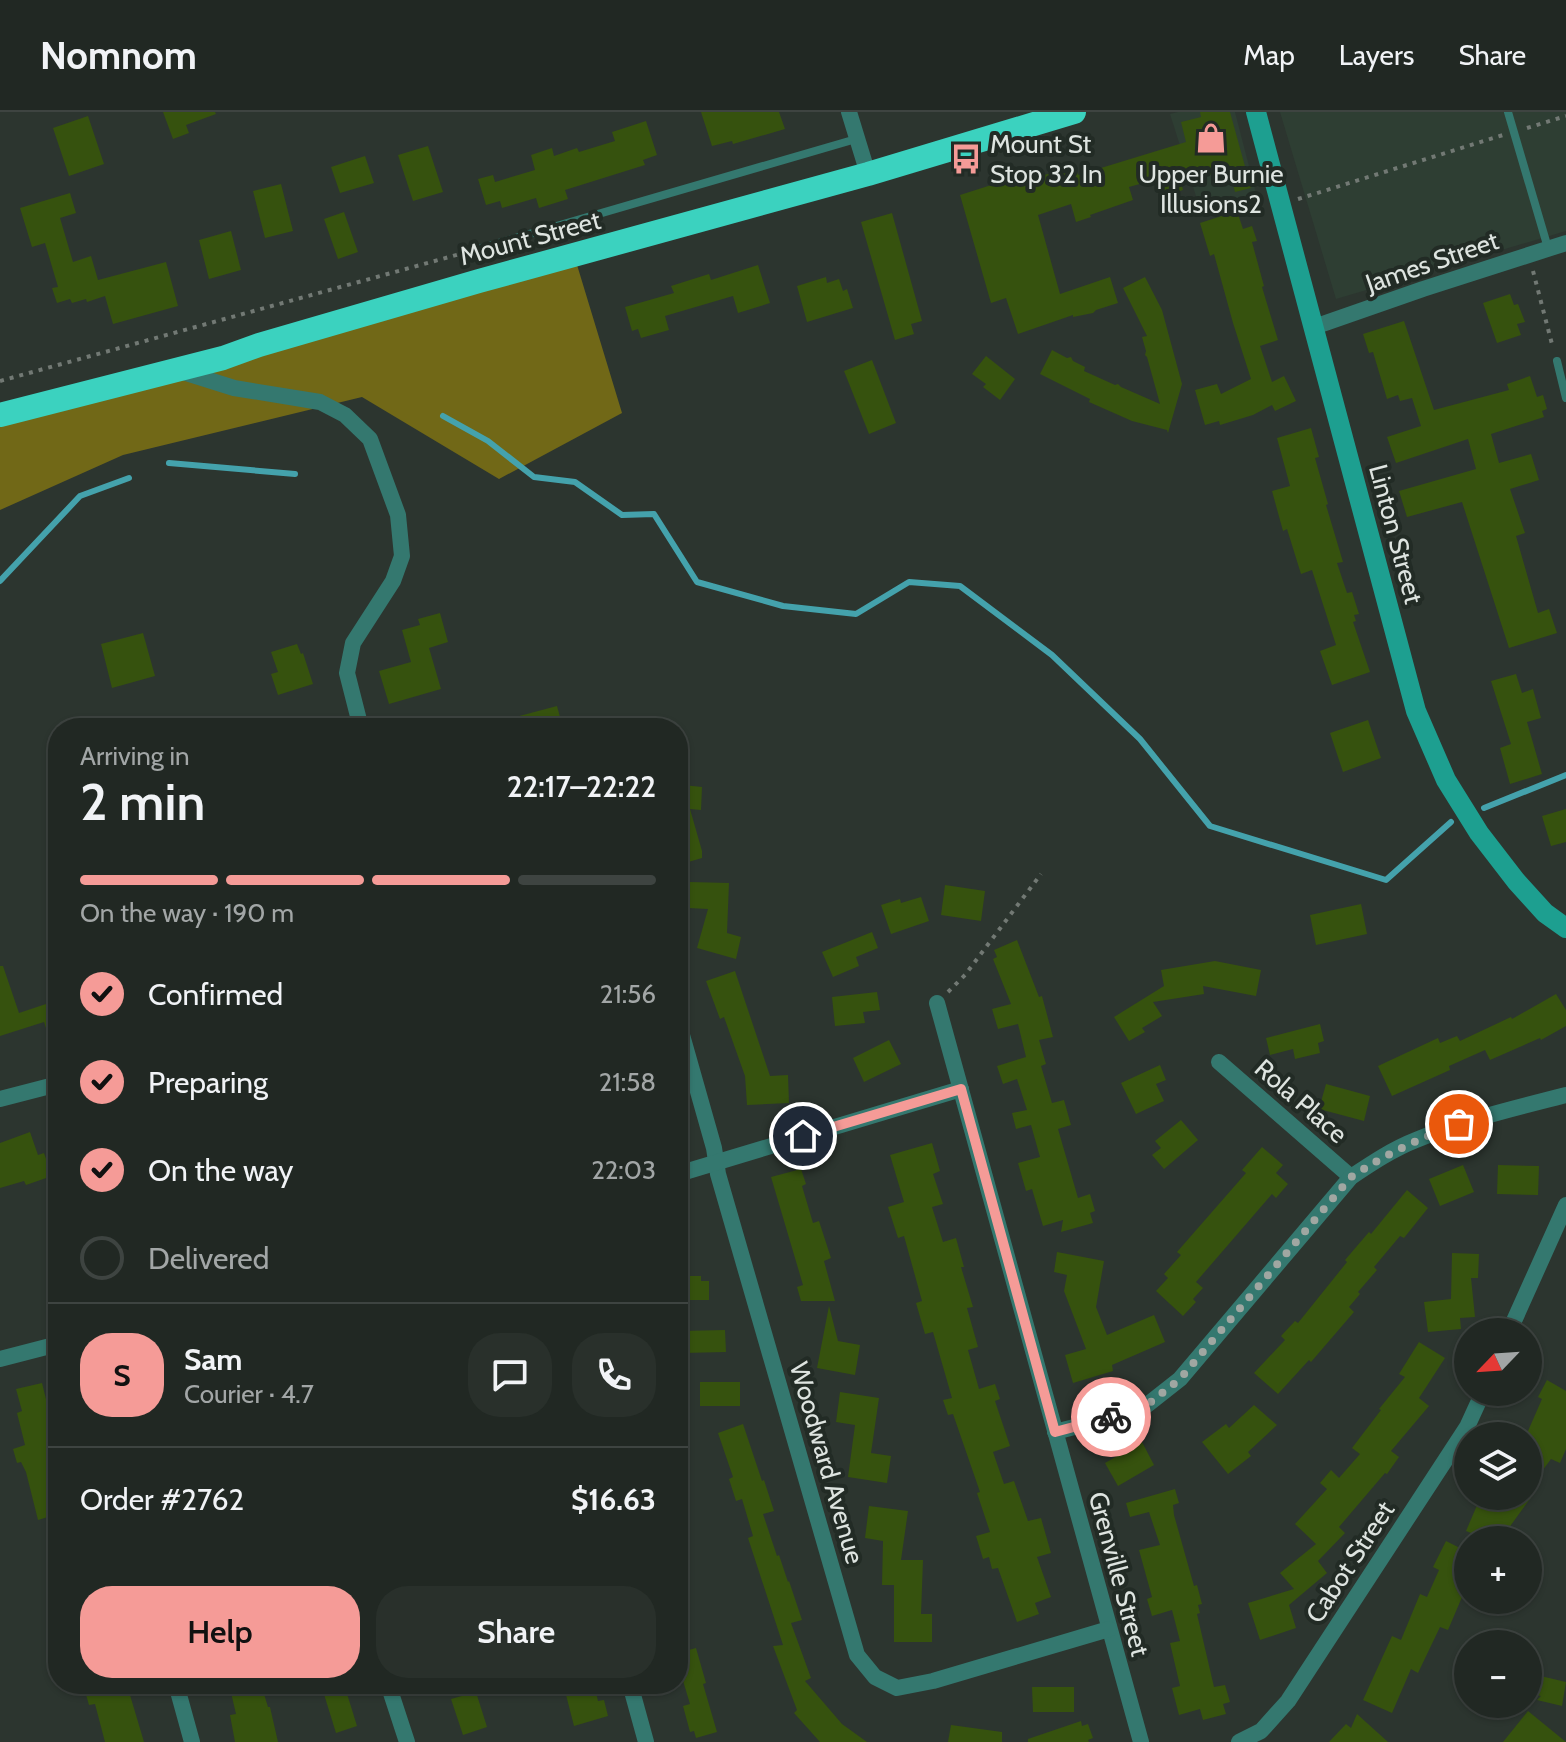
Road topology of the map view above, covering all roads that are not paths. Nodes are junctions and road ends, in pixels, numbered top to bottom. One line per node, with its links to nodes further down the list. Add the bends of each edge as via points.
1 (849, 112): 5 (street)
2 (1074, 112): 6 (highway, Mount Street)
3 (1256, 112): 10 (street, Linton Street)
4 (1508, 112): 8 (lane)
5 (856, 139): 6 (street); 9 (lane)
6 (868, 174): 12 (highway, Mount Street)
7 (1566, 243): 8 (street, James Street)
8 (1548, 248): 10 (street, James Street)
9 (471, 251)
10 (1314, 327): 16 (street, Linton Street, via 1416,711 1446,780 1479,833 1545,913)
11 (1557, 361): 13 (lane)
12 (178, 371): 14 (highway, Mount Street); 15 (street, via 234,388 320,402 345,415 370,439 398,515 402,556 393,581 353,643 347,673)
13 (1566, 398)
14 (0, 415)
15 (358, 718)
16 (1566, 928)
17 (937, 1003): 21 (street, Grenville Street)
18 (688, 1057): 24 (street, Woodward Avenue)
19 (1219, 1062): 26 (street, Rola Place)
20 (48, 1087): 23 (street)
21 (961, 1089): 24 (street); 32 (street, Grenville Street)
22 (1566, 1095): 26 (street, via 1415,1140)
23 (0, 1099)
24 (717, 1162): 25 (street); 33 (street, Woodward Avenue, via 857,1655 875,1677 897,1688 933,1681)
25 (688, 1171)
26 (1351, 1177): 32 (street, via 1180,1379 1147,1405)
27 (1566, 1205): 28 (street)
28 (1515, 1318)
29 (48, 1347): 30 (street)
30 (0, 1359)
31 (1477, 1406): 41 (street, Cabot Street, via 1288,1701 1261,1731)
32 (1055, 1432): 33 (street, Grenville Street)
33 (1109, 1629): 40 (street, Grenville Street)
34 (179, 1694): 37 (street)
35 (391, 1694): 38 (street)
36 (633, 1694): 39 (street)
37 (192, 1742)
38 (407, 1742)
39 (646, 1742)
40 (1141, 1742)
41 (1239, 1742)

